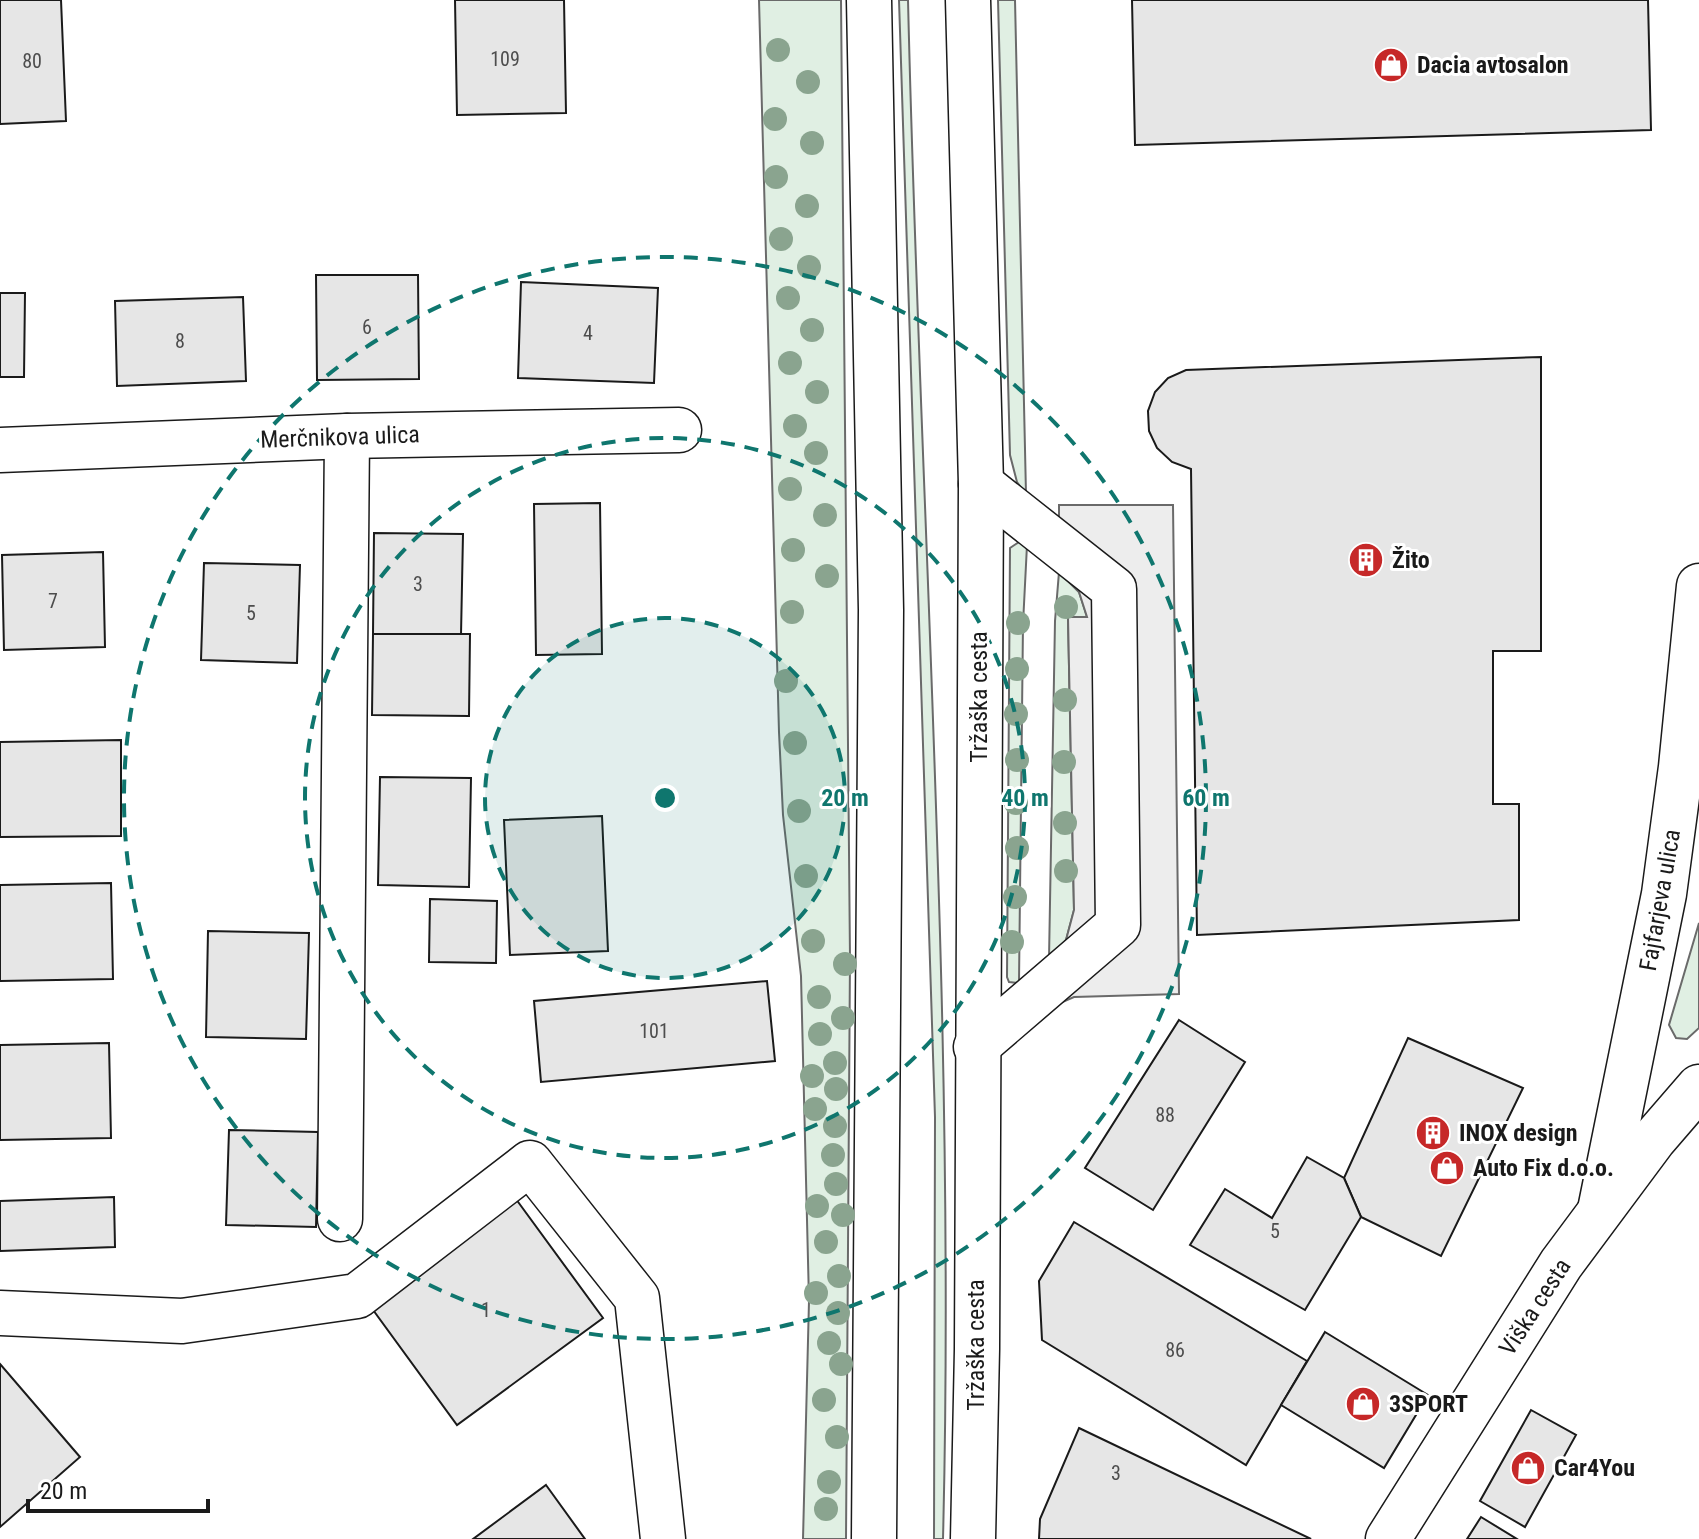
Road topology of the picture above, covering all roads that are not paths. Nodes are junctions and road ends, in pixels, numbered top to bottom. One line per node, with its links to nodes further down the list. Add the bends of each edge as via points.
1 (869, 0): 14 (main road, via 881,610)
2 (968, 0): 6 (main road, Tržaška cesta)
3 (679, 430): 4 (main road, Merčnikova ulica)
4 (347, 436): 5 (main road, Merčnikova ulica); 11 (main road)
5 (0, 450)
6 (981, 484): 8 (main road, Tržaška cesta); 8 (main road, via 1114,589 1118,925)
7 (1699, 586): 10 (main road, Fajfarjeva ulica, via 1664,894)
8 (976, 1047): 15 (main road, Tržaška cesta)
9 (1699, 1087): 10 (main road, Viška cesta)
10 (1600, 1210): 16 (main road, Viška cesta)
11 (340, 1219)
12 (0, 1313): 13 (main road, via 182,1321 357,1296 530,1163 637,1298)
13 (663, 1539)
14 (874, 1539)
15 (973, 1539)
16 (1388, 1539)

